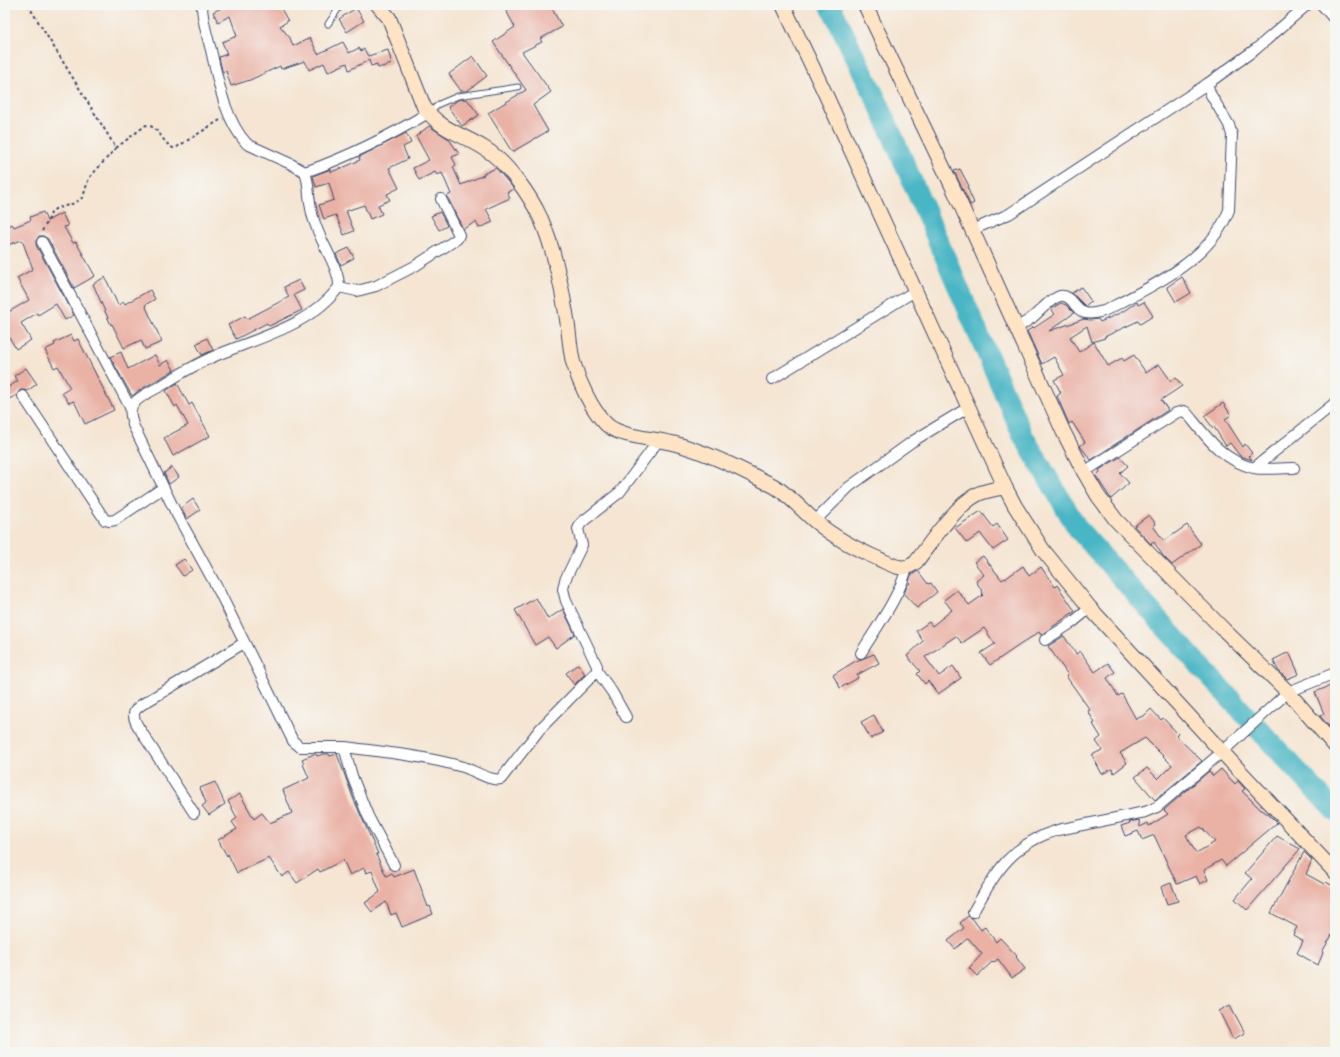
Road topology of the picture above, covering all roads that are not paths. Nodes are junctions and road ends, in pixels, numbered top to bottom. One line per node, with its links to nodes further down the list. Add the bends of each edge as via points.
1 (202, 5): 13 (street, via 218,83 242,139 247,144)
2 (341, 5): 9 (lane)
3 (378, 5): 12 (street, via 389,18 424,107)
4 (783, 5): 18 (street)
5 (865, 5): 15 (street)
6 (1307, 5): 10 (street, via 1256,49)
7 (1322, 5): 8 (street)
8 (1335, 20)
9 (328, 24)
10 (1207, 84): 15 (street, via 1009,214); 19 (street, via 1232,135 1229,210 1225,222 1216,234 1203,250 1185,265 1104,311 1085,313 1069,298 1062,296 1052,300)
11 (518, 87): 12 (lane, via 458,96)
12 (433, 109): 13 (street, via 341,158); 25 (street, via 445,128 484,148 509,170 540,218 552,248 559,277 573,362 597,413 612,429)
13 (305, 172): 17 (street, via 316,227)
14 (441, 199): 17 (street, via 459,235 457,239 415,266 376,286 357,291)
15 (972, 230): 19 (street)
16 (42, 242): 24 (street)
17 (339, 287): 24 (street, via 321,306 293,323 190,369 134,402)
18 (915, 291): 20 (street); 23 (street)
19 (1017, 328): 28 (street)
20 (772, 379)
21 (23, 396): 30 (street, via 105,520 115,520)
22 (1335, 403): 26 (street)
23 (968, 407): 29 (street); 31 (street, via 913,441 849,487)
24 (131, 409): 30 (street, via 133,425)
25 (659, 440): 31 (street, via 718,458 775,486); 37 (street, via 620,492 581,523 578,529 582,543 563,589)
26 (1254, 468): 27 (street); 28 (street, via 1241,464 1221,452 1184,411 1176,413)
27 (1294, 468)
28 (1084, 472): 39 (street, via 1116,520)
29 (1005, 487): 32 (street, via 992,489 967,501 916,562); 33 (street, via 1043,550)
30 (163, 488): 35 (street)
31 (815, 521): 32 (street, via 859,550 893,566)
32 (908, 568): 36 (street, via 893,601)
33 (1090, 608): 34 (street); 43 (street)
34 (1045, 640)
35 (244, 643): 42 (street, via 296,745 300,748); 44 (street, via 138,707 134,713 134,720)
36 (860, 653)
37 (597, 671): 40 (street); 42 (street, via 540,729 499,780 464,767 402,754)
38 (1335, 673): 39 (street)
39 (1288, 692): 41 (street); 43 (street)
40 (626, 717)
41 (1335, 746)
42 (344, 747): 45 (street, via 368,816)
43 (1223, 751): 46 (street); 47 (street, via 1152,810 1047,833 1021,848 994,875)
44 (194, 813)
45 (394, 865)
46 (1335, 872)
47 (973, 912)

